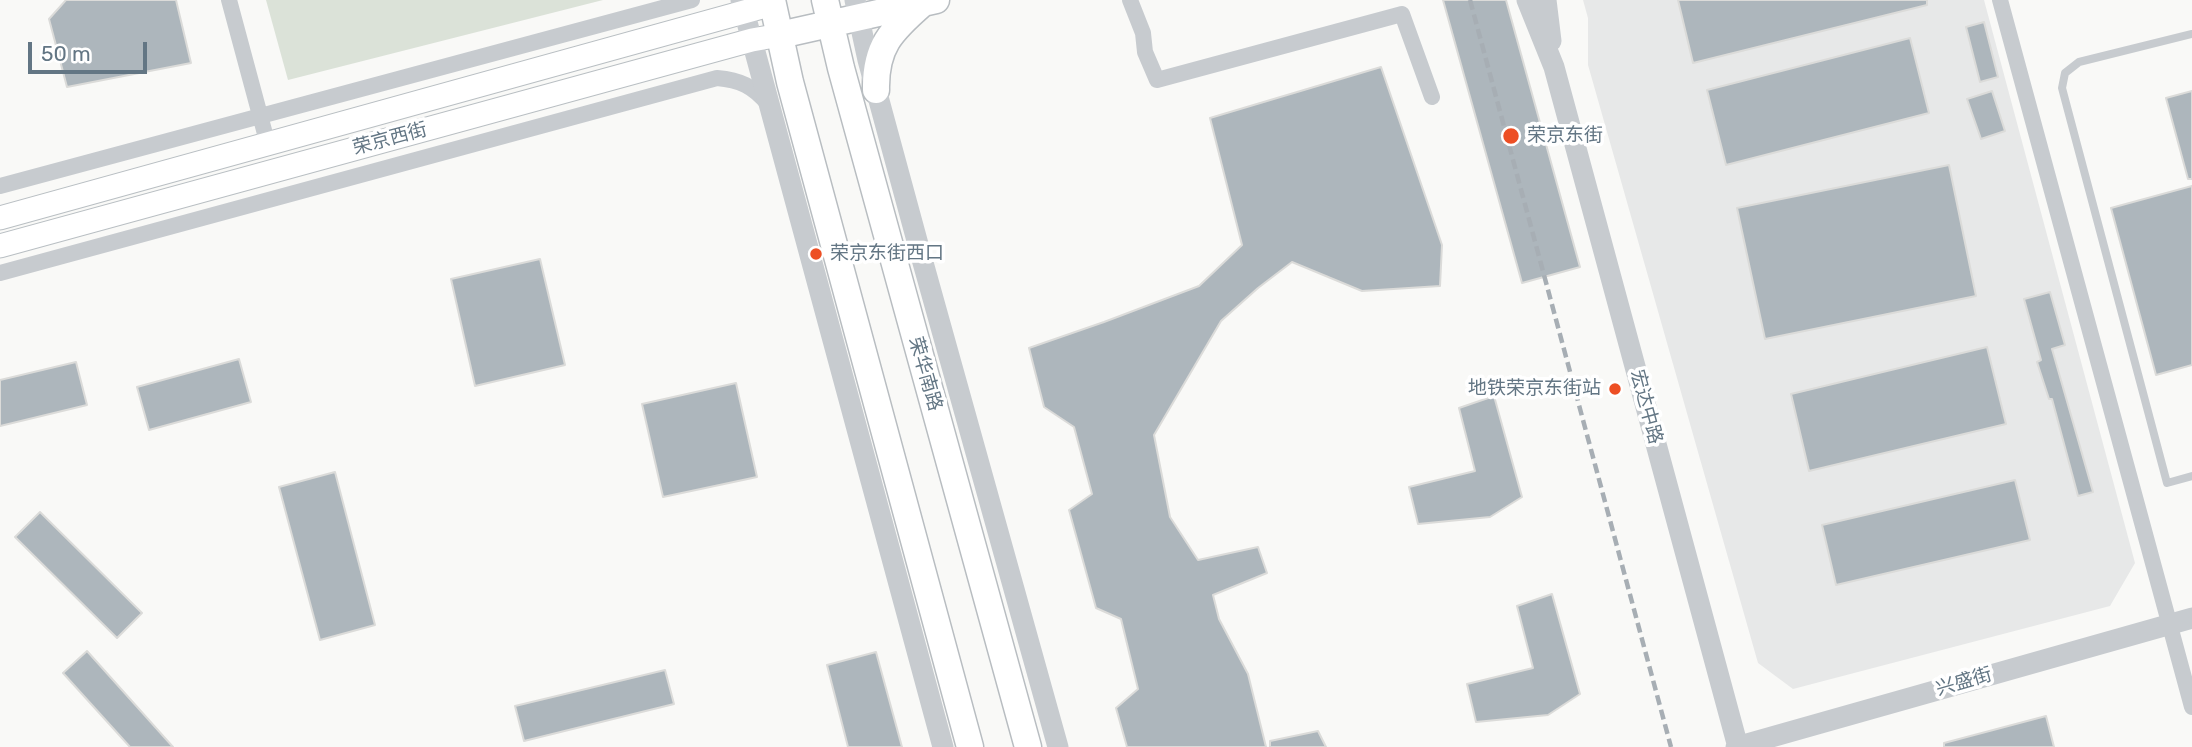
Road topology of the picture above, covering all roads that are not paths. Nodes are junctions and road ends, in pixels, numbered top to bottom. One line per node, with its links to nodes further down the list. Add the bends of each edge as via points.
1 (229, 0): 19 (street)
2 (692, 0): 19 (street)
3 (1130, 0): 17 (street, via 1157,80 1402,14)
4 (1527, 0): 15 (street, 宏达中路)
5 (1546, 0): 15 (street, 宏达中路)
6 (2000, 0): 29 (street)
7 (778, 1): 9 (main road, 荣京西街); 13 (main road)
8 (929, 2): 10 (main road); 16 (main road, via 897,26 882,46)
9 (743, 6): 14 (street); 20 (main road, 荣京西街)
10 (857, 9): 11 (main road); 16 (street)
11 (828, 12): 13 (main road); 26 (main road, 荣华南路)
12 (2192, 34): 27 (lane, via 2079,62 2065,74 2062,88 2167,483)
13 (780, 35): 14 (main road, 荣京西街); 30 (main road)
14 (752, 40): 18 (street); 23 (main road, 荣京西街)
15 (1554, 67): 36 (street, 宏达中路)
16 (876, 90): 24 (street)
17 (1432, 97)
18 (770, 107): 25 (street, via 749,85 717,78); 32 (street)
19 (260, 116): 20 (street); 21 (street)
20 (268, 145): 22 (main road, 荣京西街)
21 (0, 186)
22 (0, 218)
23 (0, 246)
24 (922, 259): 26 (street); 35 (street)
25 (0, 273)
26 (912, 328): 34 (main road, 荣华南路)
27 (2192, 476)
28 (2192, 618): 29 (street, 兴盛街)
29 (2169, 624): 31 (street); 36 (street, 兴盛街)
30 (948, 665): 32 (street); 33 (main road)
31 (2192, 707)
32 (942, 741)
33 (970, 747)
34 (1028, 747)
35 (1058, 747)
36 (1737, 747)

